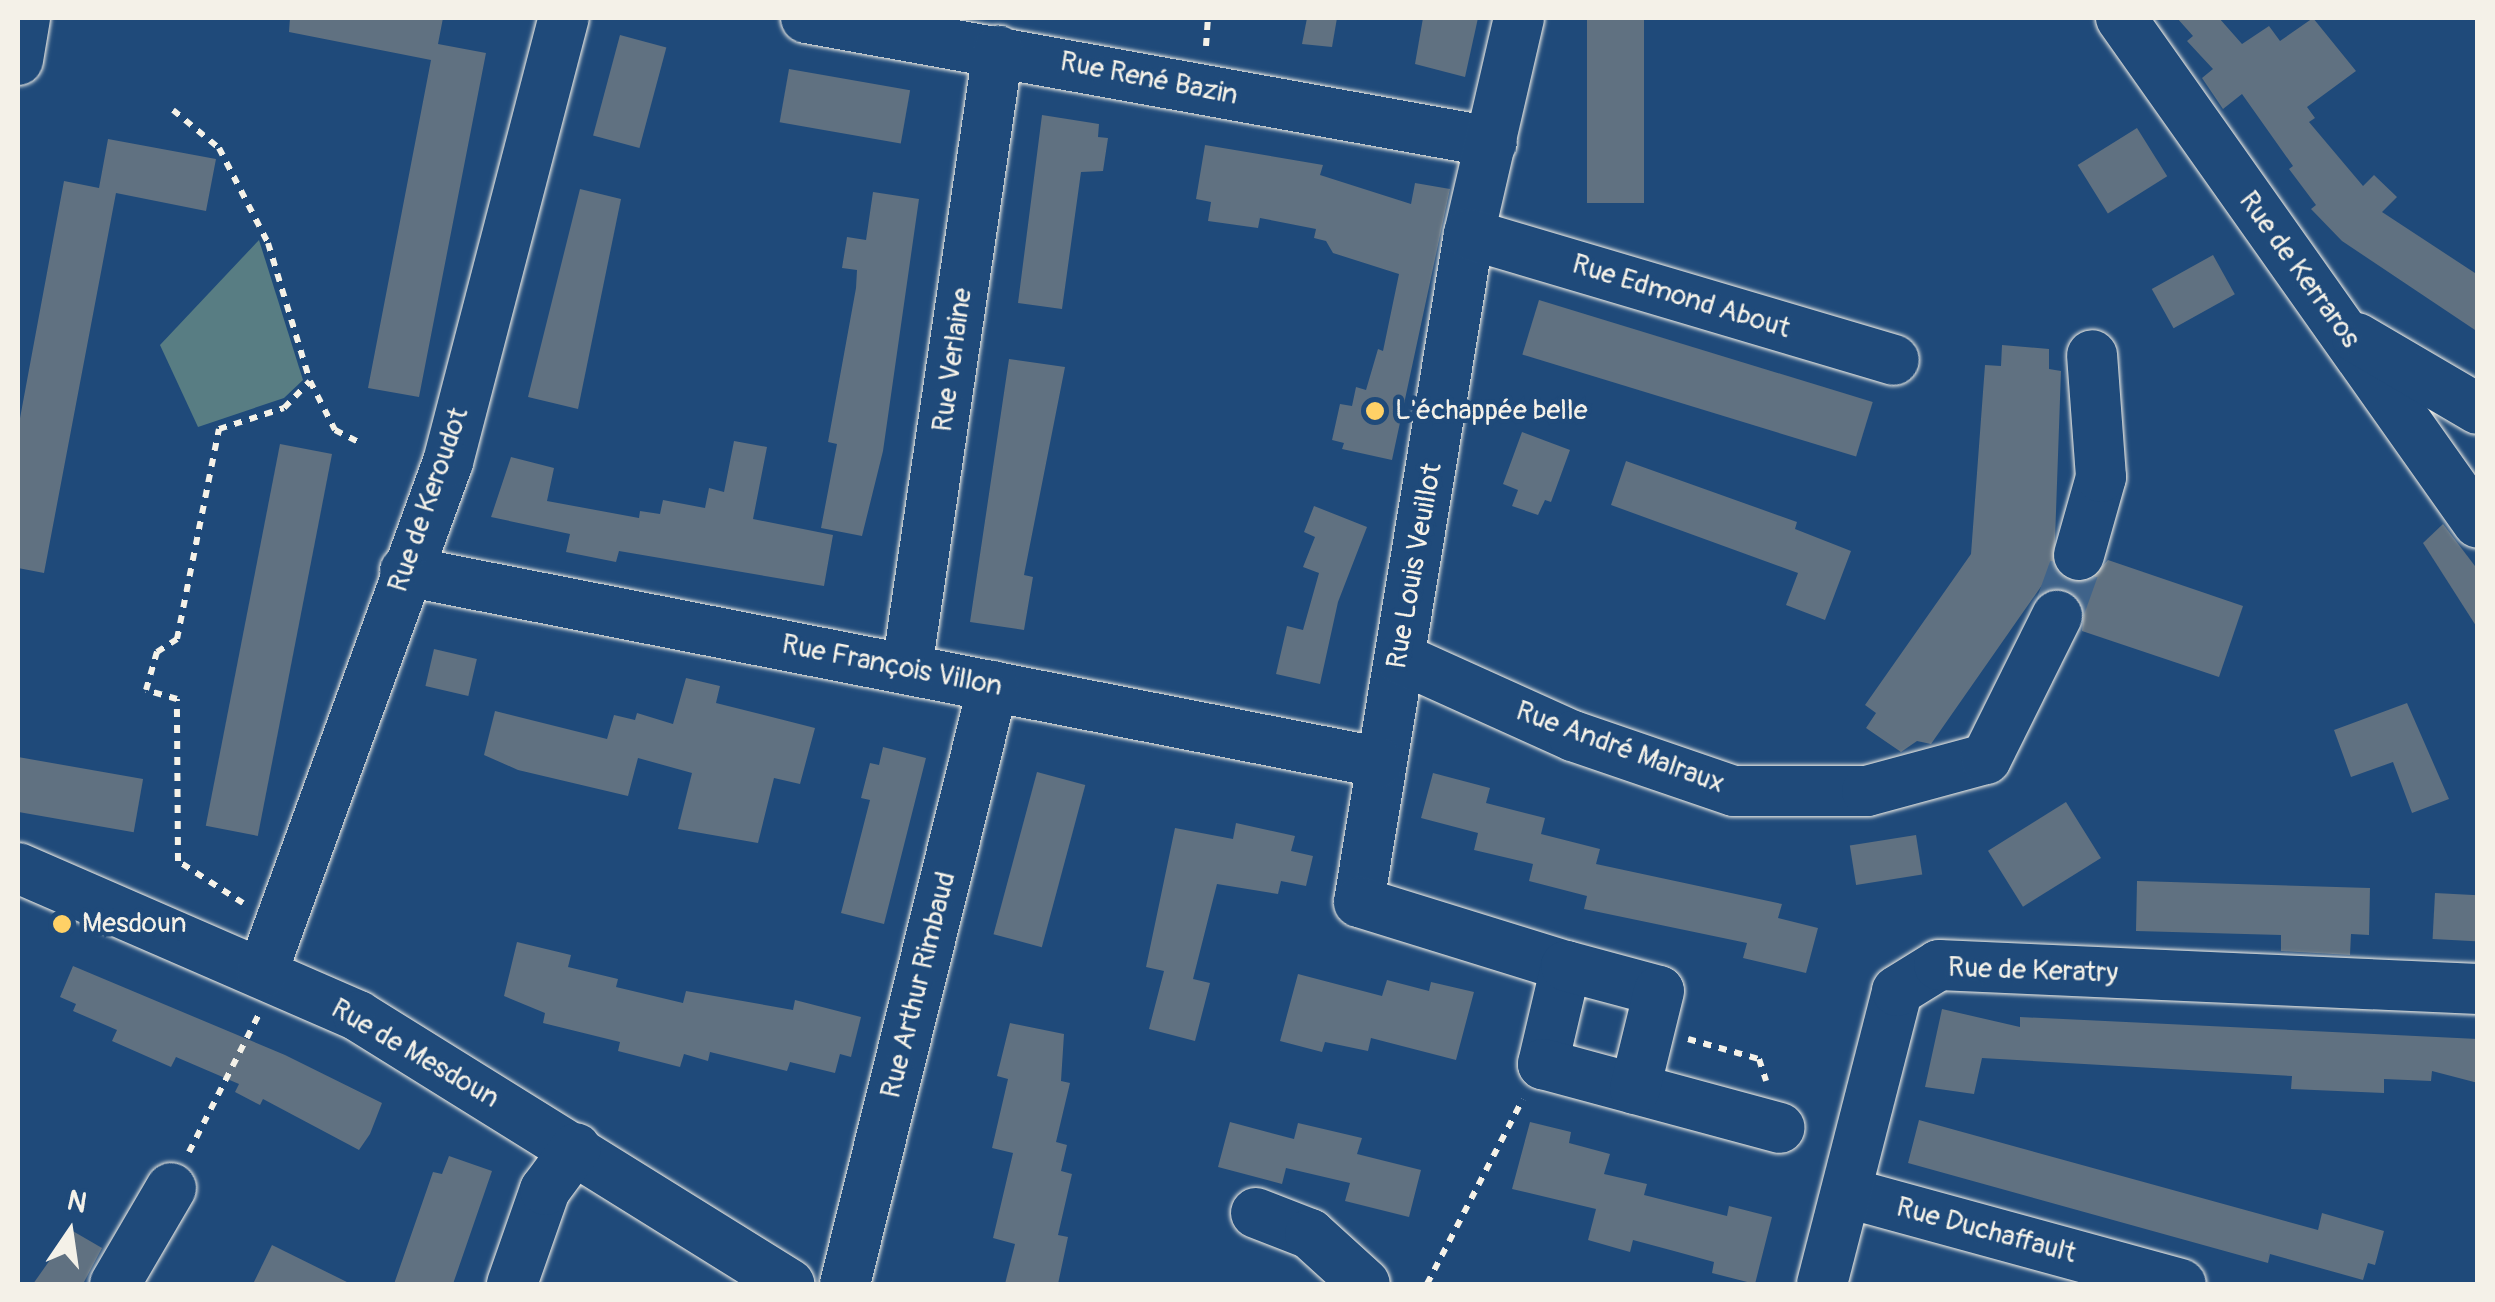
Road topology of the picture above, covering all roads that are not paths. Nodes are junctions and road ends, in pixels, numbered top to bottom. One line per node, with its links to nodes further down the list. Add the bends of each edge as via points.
1 (25, 18): 7 (street)
2 (564, 18): 16 (street, Rue de Keroudot, via 448,462)
3 (806, 18): 6 (street, Rue René Bazin)
4 (1518, 18): 8 (street, Rue Louis Veuillot)
5 (2121, 18): 10 (street, Rue de Kerraros)
6 (998, 51): 8 (street, Rue René Bazin); 19 (street, Rue Verlaine)
7 (18, 60)
8 (1492, 142): 9 (street, Rue Louis Veuillot)
9 (1469, 234): 12 (street, Rue Edmond About); 18 (street, Rue Louis Veuillot)
10 (2344, 330): 13 (street); 14 (street, Rue de Kerraros)
11 (2092, 354): 15 (street, via 2101,477)
12 (1894, 360)
13 (2478, 409)
14 (2478, 524)
15 (2078, 555)
16 (405, 571): 19 (street, Rue François Villon); 24 (street, Rue de Keroudot)
17 (2058, 616): 18 (street, Rue André Malraux, via 1986,759 1868,791 1734,791 1573,736)
18 (1400, 658): 21 (street, Rue Louis Veuillot)
19 (907, 668): 20 (street, Rue François Villon)
20 (993, 686): 21 (street, Rue François Villon); 35 (street, Rue Arthur Rimbaud)
21 (1378, 762): 23 (street, Rue Louis Veuillot, via 1358,902)
22 (18, 868): 24 (street, Rue de Mesdoun)
23 (1566, 966): 26 (street, via 1544,1060); 26 (street, Rue Louis Veuillot, via 1660,991)
24 (269, 976): 28 (street, Rue de Mesdoun, via 358,1016)
25 (2478, 988): 30 (street, Rue de Keratry, via 1939,965 1897,990)
26 (1635, 1089): 27 (street)
27 (1780, 1128)
28 (576, 1148): 33 (street, via 545,1190); 34 (street, Rue de Mesdoun)
29 (171, 1188): 32 (street)
30 (1848, 1193): 37 (street, Rue de Keratry); 38 (street, Rue Duchaffault)
31 (1256, 1213): 36 (street, via 1310,1234)
32 (116, 1284)
33 (512, 1284)
34 (789, 1284)
35 (845, 1284)
36 (1365, 1284)
37 (1822, 1284)
38 (2181, 1284)

